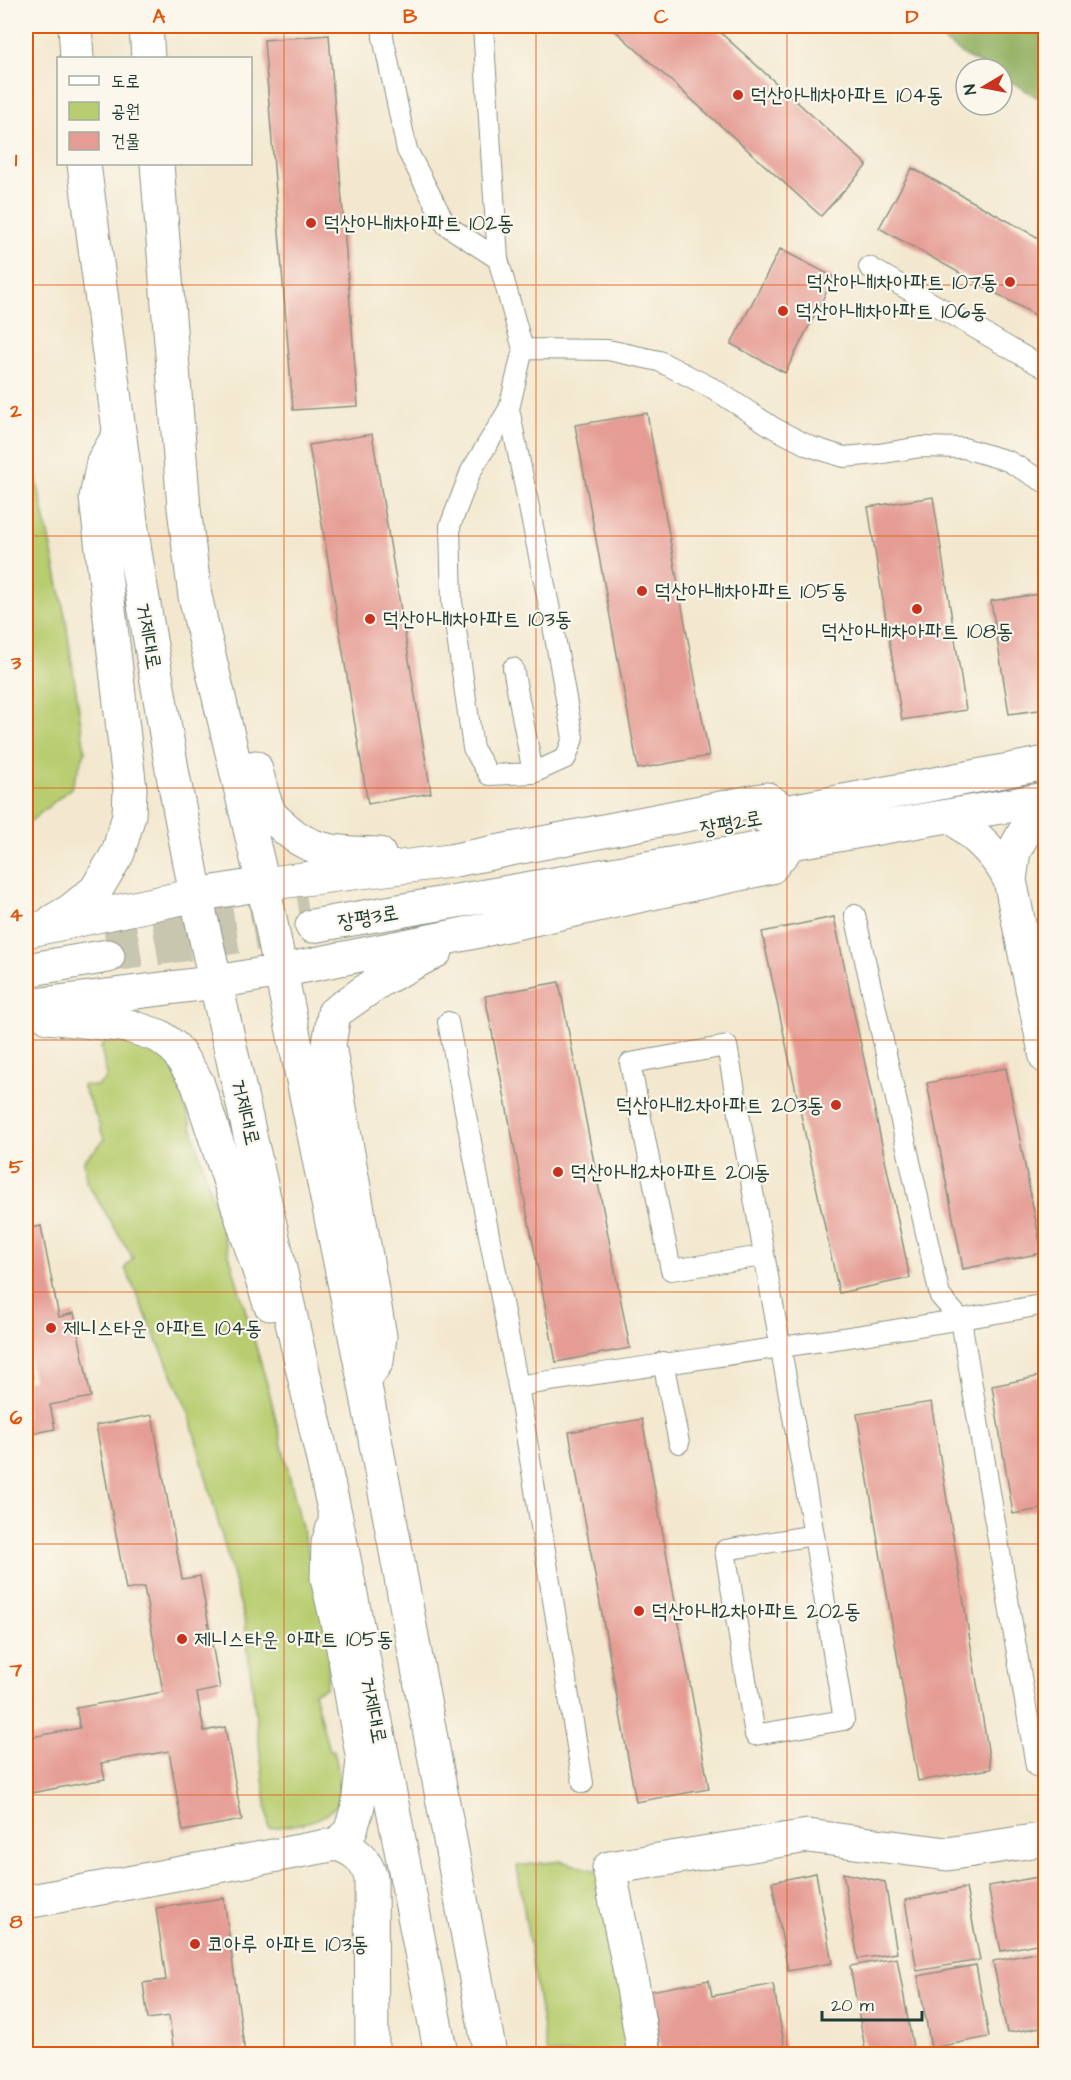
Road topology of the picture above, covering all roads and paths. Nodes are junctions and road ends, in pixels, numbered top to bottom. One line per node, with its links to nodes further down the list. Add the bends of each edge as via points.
1 (75, 26): 5 (main road)
2 (146, 26): 6 (main road)
3 (383, 26): 9 (lane, via 407,150 446,225)
4 (483, 26): 9 (lane)
5 (77, 57)
6 (148, 57)
7 (84, 165): 14 (main road, 거제대로)
8 (157, 165): 16 (main road, via 184,508)
9 (498, 260): 11 (lane)
10 (869, 267): 12 (lane)
11 (523, 349): 13 (lane); 15 (lane, via 608,350 659,361 808,446 844,457 921,447 964,448 1008,462)
12 (1046, 369)
13 (509, 409): 19 (lane, via 573,738 566,759); 19 (lane, via 471,471 450,526 452,602 473,748 489,775)
14 (119, 435): 27 (main road, 거제대로, via 135,552); 32 (main road, via 103,462 96,498 130,789 129,815 118,853 96,890)
15 (1046, 483)
16 (195, 596): 24 (main road, via 224,647 263,795 273,817 293,836 314,848); 26 (main road)
17 (513, 668): 19 (lane)
18 (1046, 763): 21 (main road, 장평2로)
19 (533, 773)
20 (1044, 800): 22 (main road, 장평2로); 25 (main road, via 1014,851)
21 (785, 812): 24 (main road, via 767,799); 28 (main road, 장평2로)
22 (952, 816): 23 (main road, 장평2로); 25 (main road, via 999,859)
23 (789, 845): 28 (main road, 장평2로); 31 (main road, via 771,867)
24 (450, 861): 26 (main road)
25 (1010, 880): 39 (main road)
26 (263, 884): 27 (main road); 34 (main road)
27 (196, 895): 32 (main road); 35 (main road, 거제대로)
28 (419, 896): 29 (main road, 장평3로)
29 (310, 913)
30 (855, 915): 42 (lane, via 940,1296)
31 (470, 933): 34 (main road); 45 (main road, via 381,980 334,1013 329,1045 380,1336 377,1361)
32 (30, 935): 33 (main road, via 106,945)
33 (26, 970)
34 (280, 971): 35 (main road); 45 (main road)
35 (216, 982): 36 (main road); 47 (main road, 거제대로)
36 (26, 1006)
37 (26, 1015): 47 (main road, via 129,1026 159,1036 175,1048 197,1082 291,1369)
38 (448, 1022): 46 (lane)
39 (1046, 1057)
40 (764, 1256): 40 (lane, via 727,1046 630,1063 671,1270); 43 (lane)
41 (1046, 1304): 42 (lane)
42 (961, 1320): 43 (lane); 52 (lane)
43 (780, 1347): 44 (lane); 50 (lane)
44 (663, 1362): 46 (lane); 48 (lane)
45 (364, 1380): 60 (main road)
46 (518, 1386): 53 (lane)
47 (309, 1390): 49 (main road, 거제대로)
48 (679, 1443)
49 (336, 1518): 51 (main road, via 328,1543 327,1578); 59 (main road, 거제대로)
50 (814, 1535): 50 (lane, via 725,1550 755,1735 844,1720)
51 (363, 1760): 55 (main road, via 351,1829); 56 (main road)
52 (1036, 1766)
53 (584, 1783)
54 (1046, 1839): 61 (main road, via 947,1854 808,1836 609,1868)
55 (337, 1844): 56 (main road, via 358,1854 367,1864); 57 (main road)
56 (371, 1878): 58 (main road)
57 (26, 1902)
58 (372, 2055)
59 (441, 2055)
60 (490, 2055)
61 (644, 2055)

